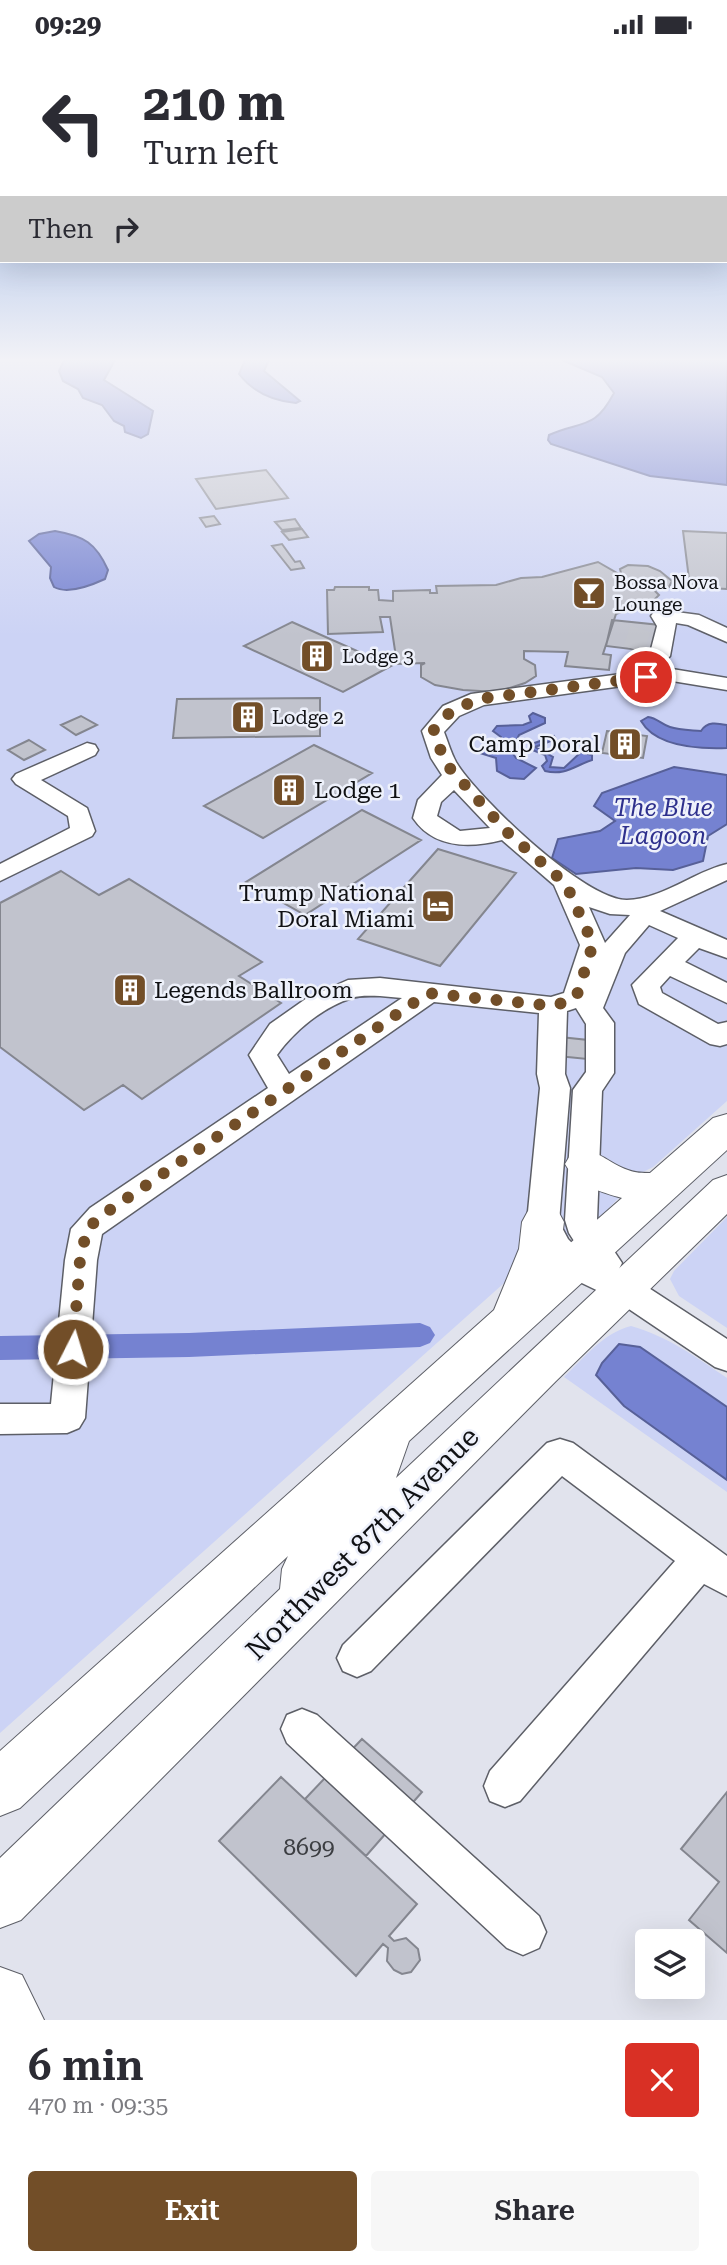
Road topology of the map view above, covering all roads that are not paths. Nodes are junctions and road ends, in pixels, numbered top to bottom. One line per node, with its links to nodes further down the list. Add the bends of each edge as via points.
1 (727, 636): 2 (street, via 692,619 651,619 667,626 660,656)
2 (643, 663): 3 (street, via 666,674); 5 (street, via 479,699 451,711 433,731 446,764)
3 (727, 684)
4 (87, 750): 8 (street, via 24,779 79,813 83,831)
5 (456, 775): 6 (street); 6 (street, via 429,800 425,818 440,833 467,839)
6 (507, 832): 9 (street)
7 (727, 871): 10 (street)
8 (0, 874)
9 (566, 884): 10 (street, via 603,904); 16 (street, via 593,944 576,998)
10 (648, 910): 11 (street); 20 (street, via 613,951 589,1009 600,1023 600,1073 588,1090)
11 (696, 936): 12 (street); 13 (street)
12 (727, 950)
13 (667, 964): 15 (street); 17 (street, via 646,985 649,999 720,1037)
14 (428, 993): 16 (street); 18 (street); 18 (street, via 380,987 348,989 317,1004 280,1030 263,1055)
15 (727, 994)
16 (553, 1006): 23 (street, via 551,1074 555,1088)
17 (727, 1031)
18 (284, 1091): 28 (street, via 87,1229 80,1260 68,1419)
19 (727, 1128): 21 (main road)
20 (586, 1164): 21 (main road, via 616,1183); 24 (street, via 581,1220)
21 (660, 1188): 24 (main road)
22 (727, 1190): 25 (main road, Northwest 87th Avenue)
23 (543, 1222): 24 (street, via 556,1247); 26 (main road, via 540,1249)
24 (584, 1256): 25 (street); 26 (main road)
25 (623, 1288): 27 (street); 31 (main road, Northwest 87th Avenue)
26 (512, 1319): 29 (main road)
27 (727, 1357)
28 (0, 1419)
29 (389, 1430): 31 (main road, via 362,1505 310,1562); 35 (main road)
30 (714, 1569): 32 (street, via 560,1454); 34 (street)
31 (306, 1598): 36 (main road, Northwest 87th Avenue)
32 (357, 1658)
33 (302, 1729): 37 (street)
34 (505, 1786)
35 (0, 1788)
36 (0, 1899)
37 (523, 1932)
38 (0, 1997): 39 (main road)
39 (13, 2020)

